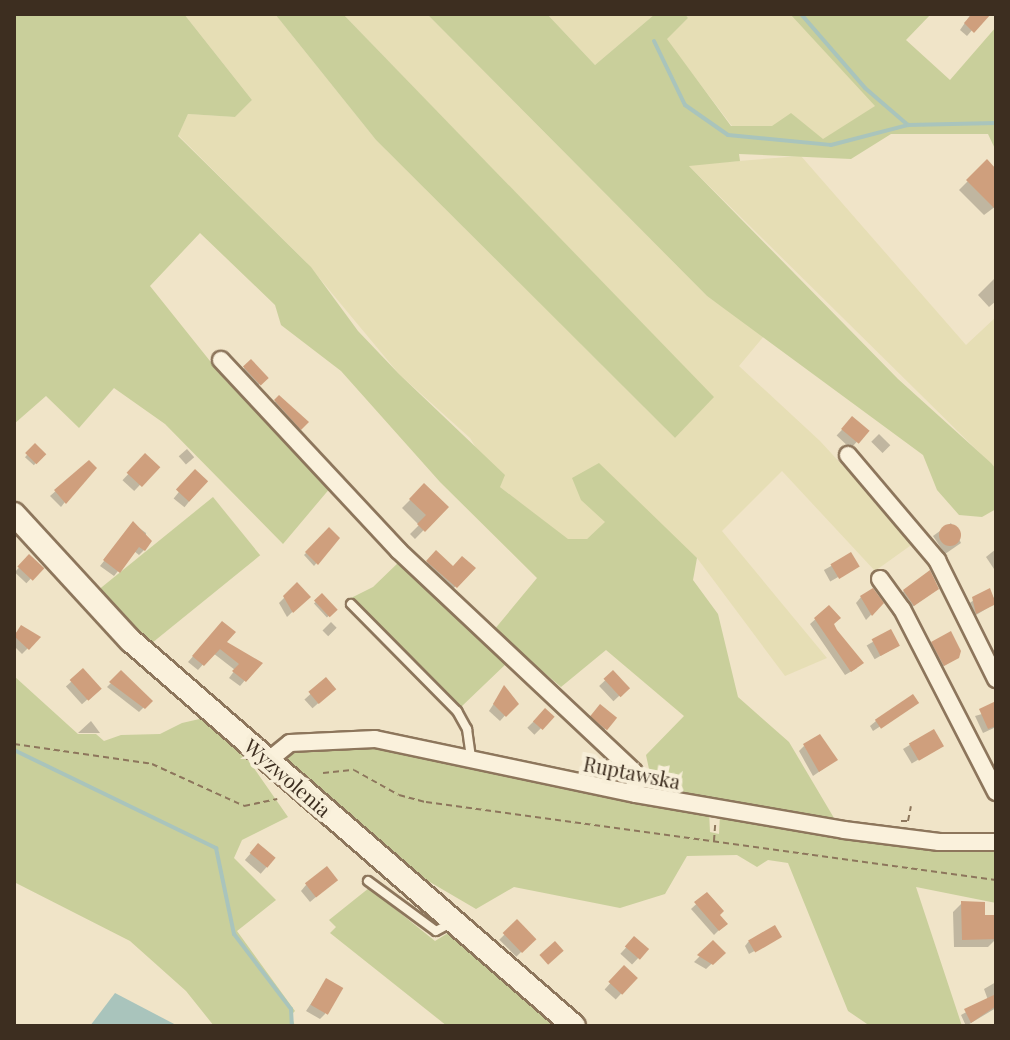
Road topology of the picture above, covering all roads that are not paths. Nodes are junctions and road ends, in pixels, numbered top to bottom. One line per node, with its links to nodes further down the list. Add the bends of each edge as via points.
1 (221, 360): 10 (street, via 398,550 634,772)
2 (848, 455): 6 (street, via 937,560)
3 (14, 514): 8 (street, Wyzwolenia, via 130,640)
4 (880, 579): 9 (street, via 902,609)
5 (351, 604): 7 (lane, via 457,711 467,729)
6 (996, 679)
7 (471, 759): 8 (street, Ruptawska, via 340,737 290,743); 10 (street, Ruptawska)
8 (269, 760): 13 (street, Wyzwolenia)
9 (996, 792)
10 (636, 794): 11 (street, Ruptawska, via 911,840)
11 (996, 842)
12 (368, 881): 13 (lane, via 436,931)
13 (453, 921): 14 (street, Wyzwolenia)
14 (574, 1026)

